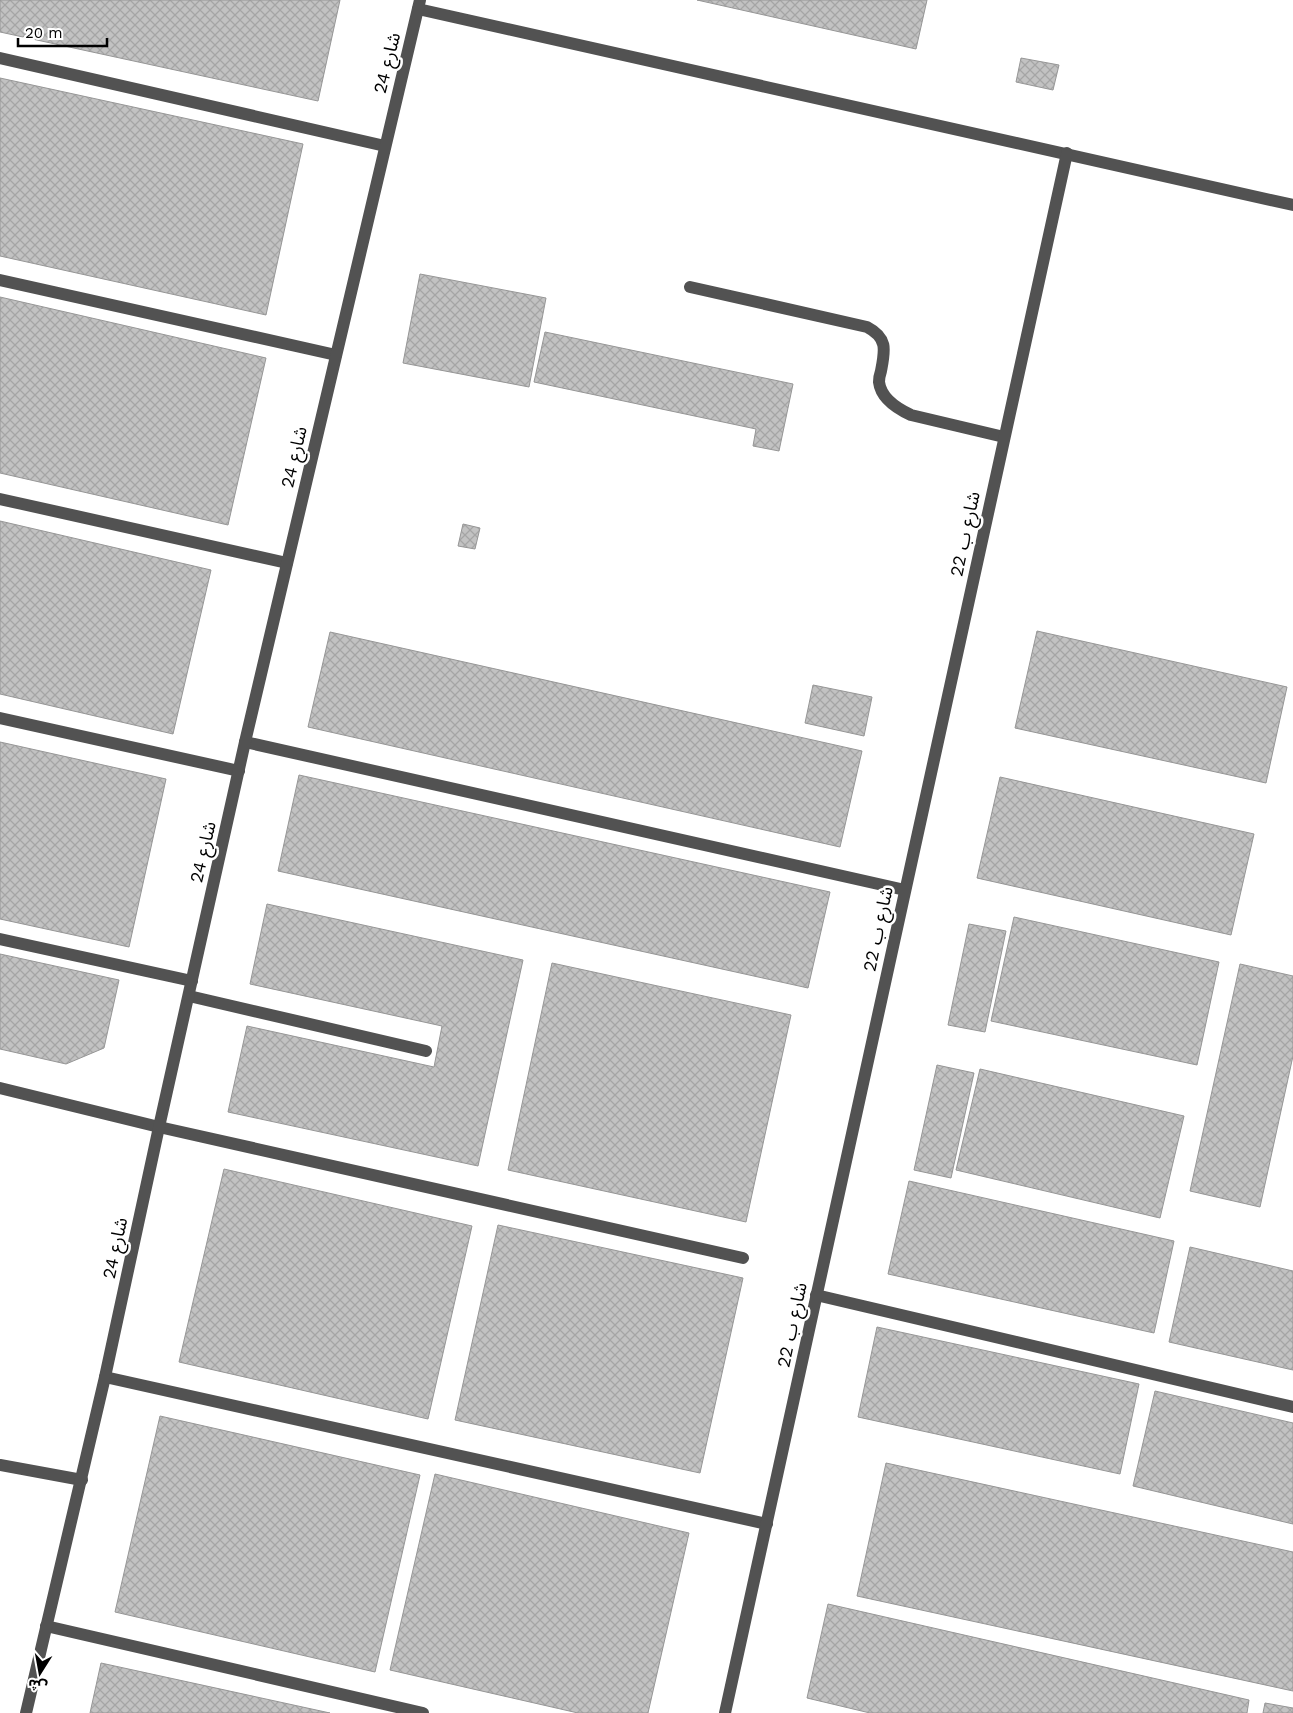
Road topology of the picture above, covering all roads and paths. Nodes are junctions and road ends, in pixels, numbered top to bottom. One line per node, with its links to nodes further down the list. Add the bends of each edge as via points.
1 (419, 5): 3 (street, شارع 24); 4 (street)
2 (0, 58): 3 (street)
3 (385, 146): 8 (street, شارع 24)
4 (1067, 153): 5 (street); 9 (street, شارع ب 22)
5 (1293, 204)
6 (0, 280): 8 (street)
7 (690, 287): 9 (street, via 867,327 880,337 884,345 879,381 888,399 898,409)
8 (336, 355): 11 (street, شارع 24)
9 (1004, 437): 15 (street, شارع ب 22)
10 (0, 499): 11 (street)
11 (287, 563): 13 (street, شارع 24)
12 (0, 718): 14 (street)
13 (245, 742): 14 (street, شارع 24); 15 (street)
14 (239, 771): 17 (street, شارع 24)
15 (905, 890): 23 (street, شارع ب 22)
16 (0, 939): 17 (street)
17 (192, 981): 18 (street, شارع 24)
18 (189, 996): 19 (street); 21 (street, شارع 24)
19 (426, 1050)
20 (0, 1088): 21 (street)
21 (159, 1127): 22 (street); 24 (street, شارع 24)
22 (743, 1258)
23 (816, 1295): 25 (street); 28 (street, شارع ب 22)
24 (105, 1378): 27 (street, شارع 24); 28 (street)
25 (1293, 1407)
26 (0, 1466): 27 (street)
27 (82, 1480): 29 (street, شارع 24)
28 (767, 1524): 32 (street, شارع ب 22)
29 (46, 1626): 30 (street, شارع 24); 31 (street)
30 (26, 1713)
31 (423, 1713)
32 (724, 1713)

